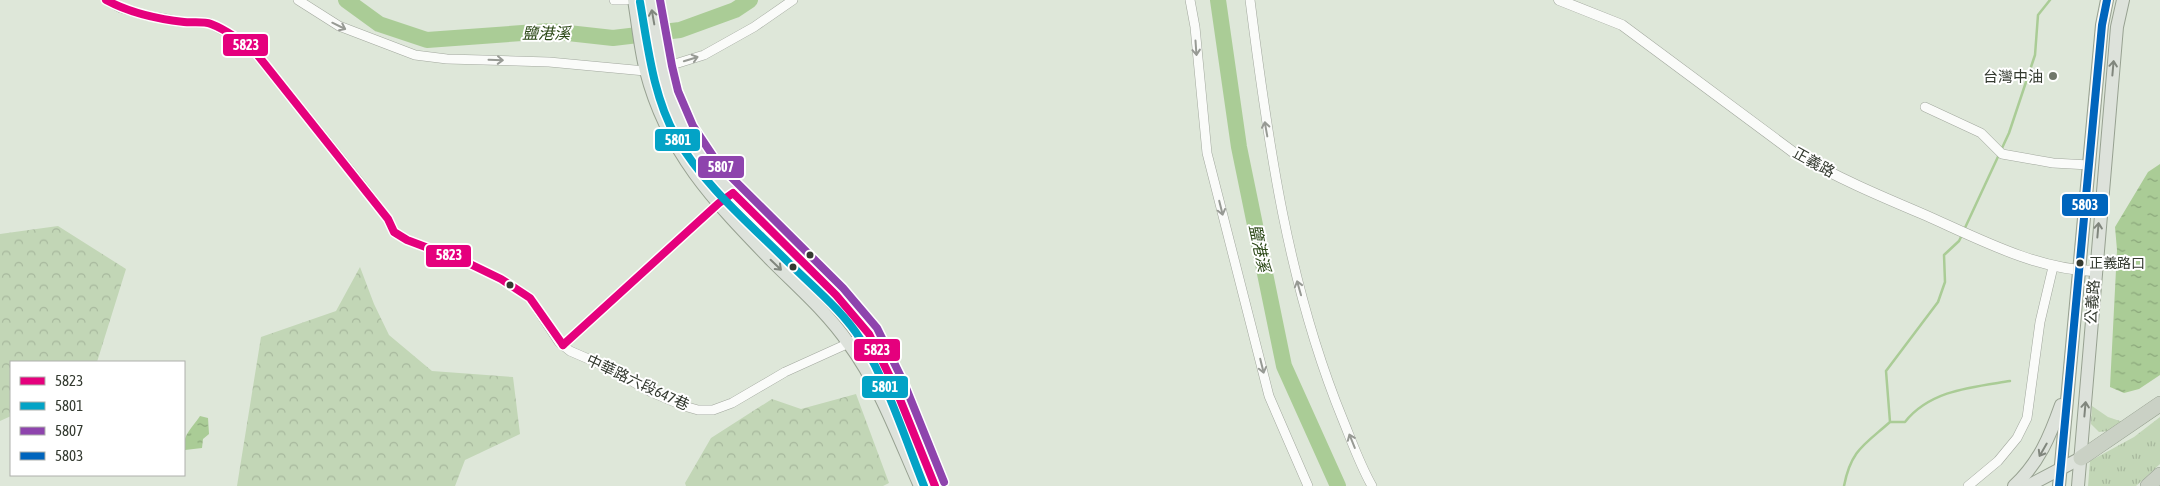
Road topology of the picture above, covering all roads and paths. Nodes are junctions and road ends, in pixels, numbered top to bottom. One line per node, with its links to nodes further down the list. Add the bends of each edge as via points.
1 (106, 0): 21 (street, 中華路六段647巷, via 145,14 183,22 209,23 232,35 256,53 388,218 394,232 501,279 530,298 559,342 570,351 651,392 698,410 713,410 732,403 785,372)
2 (298, 0): 14 (street, one-way to 14, via 339,26 415,56 549,62)
3 (614, 0): 4 (street)
4 (626, 0)
5 (634, 0): 14 (main road)
6 (650, 0): 13 (main road, one-way to 6)
7 (793, 0): 13 (street, one-way to 7, via 704,55)
8 (1190, 0): 29 (street, one-way to 29, via 1207,153 1269,396)
9 (1250, 0): 30 (street, one-way to 9, via 1323,371 1293,266 1266,126)
10 (1559, 0): 17 (street, 正義路, via 1622,25 1810,162 1976,238)
11 (2107, 0): 16 (main road, 公義路)
12 (2123, 0): 19 (main road, 公義路, one-way to 12, via 2117,27)
13 (662, 68): 14 (street); 20 (main road, via 684,131 711,171 836,295)
14 (646, 71): 21 (main road, one-way to 21, via 664,125 699,182 772,261 823,310)
15 (1925, 107): 16 (street, via 1981,133 2000,152 2053,163)
16 (2089, 165): 18 (main road, 公義路)
17 (2053, 267): 18 (street, 正義路); 31 (street, via 2040,322 2028,418 1998,461)
18 (2078, 271): 19 (street, 正義路); 22 (main road, 公義路)
19 (2094, 271): 24 (main road, 公義路, one-way to 19)
20 (869, 334): 21 (street, 中華路六段647巷); 28 (main road)
21 (850, 344): 27 (main road, via 864,366)
22 (2068, 389): 25 (main road, 公義路); 32 (main road, one-way to 32, via 2049,440 2030,471)
23 (2160, 404): 24 (highway)
24 (2081, 458): 25 (main road); 35 (main road, 公義路)
25 (2060, 469): 33 (main road); 34 (main road, 公義路)
26 (2160, 474): 36 (highway)
27 (920, 486)
28 (935, 486)
29 (1308, 486)
30 (1372, 486)
31 (1968, 486)
32 (2014, 486)
33 (2028, 486)
34 (2059, 486)
35 (2078, 486)
36 (2148, 486)

